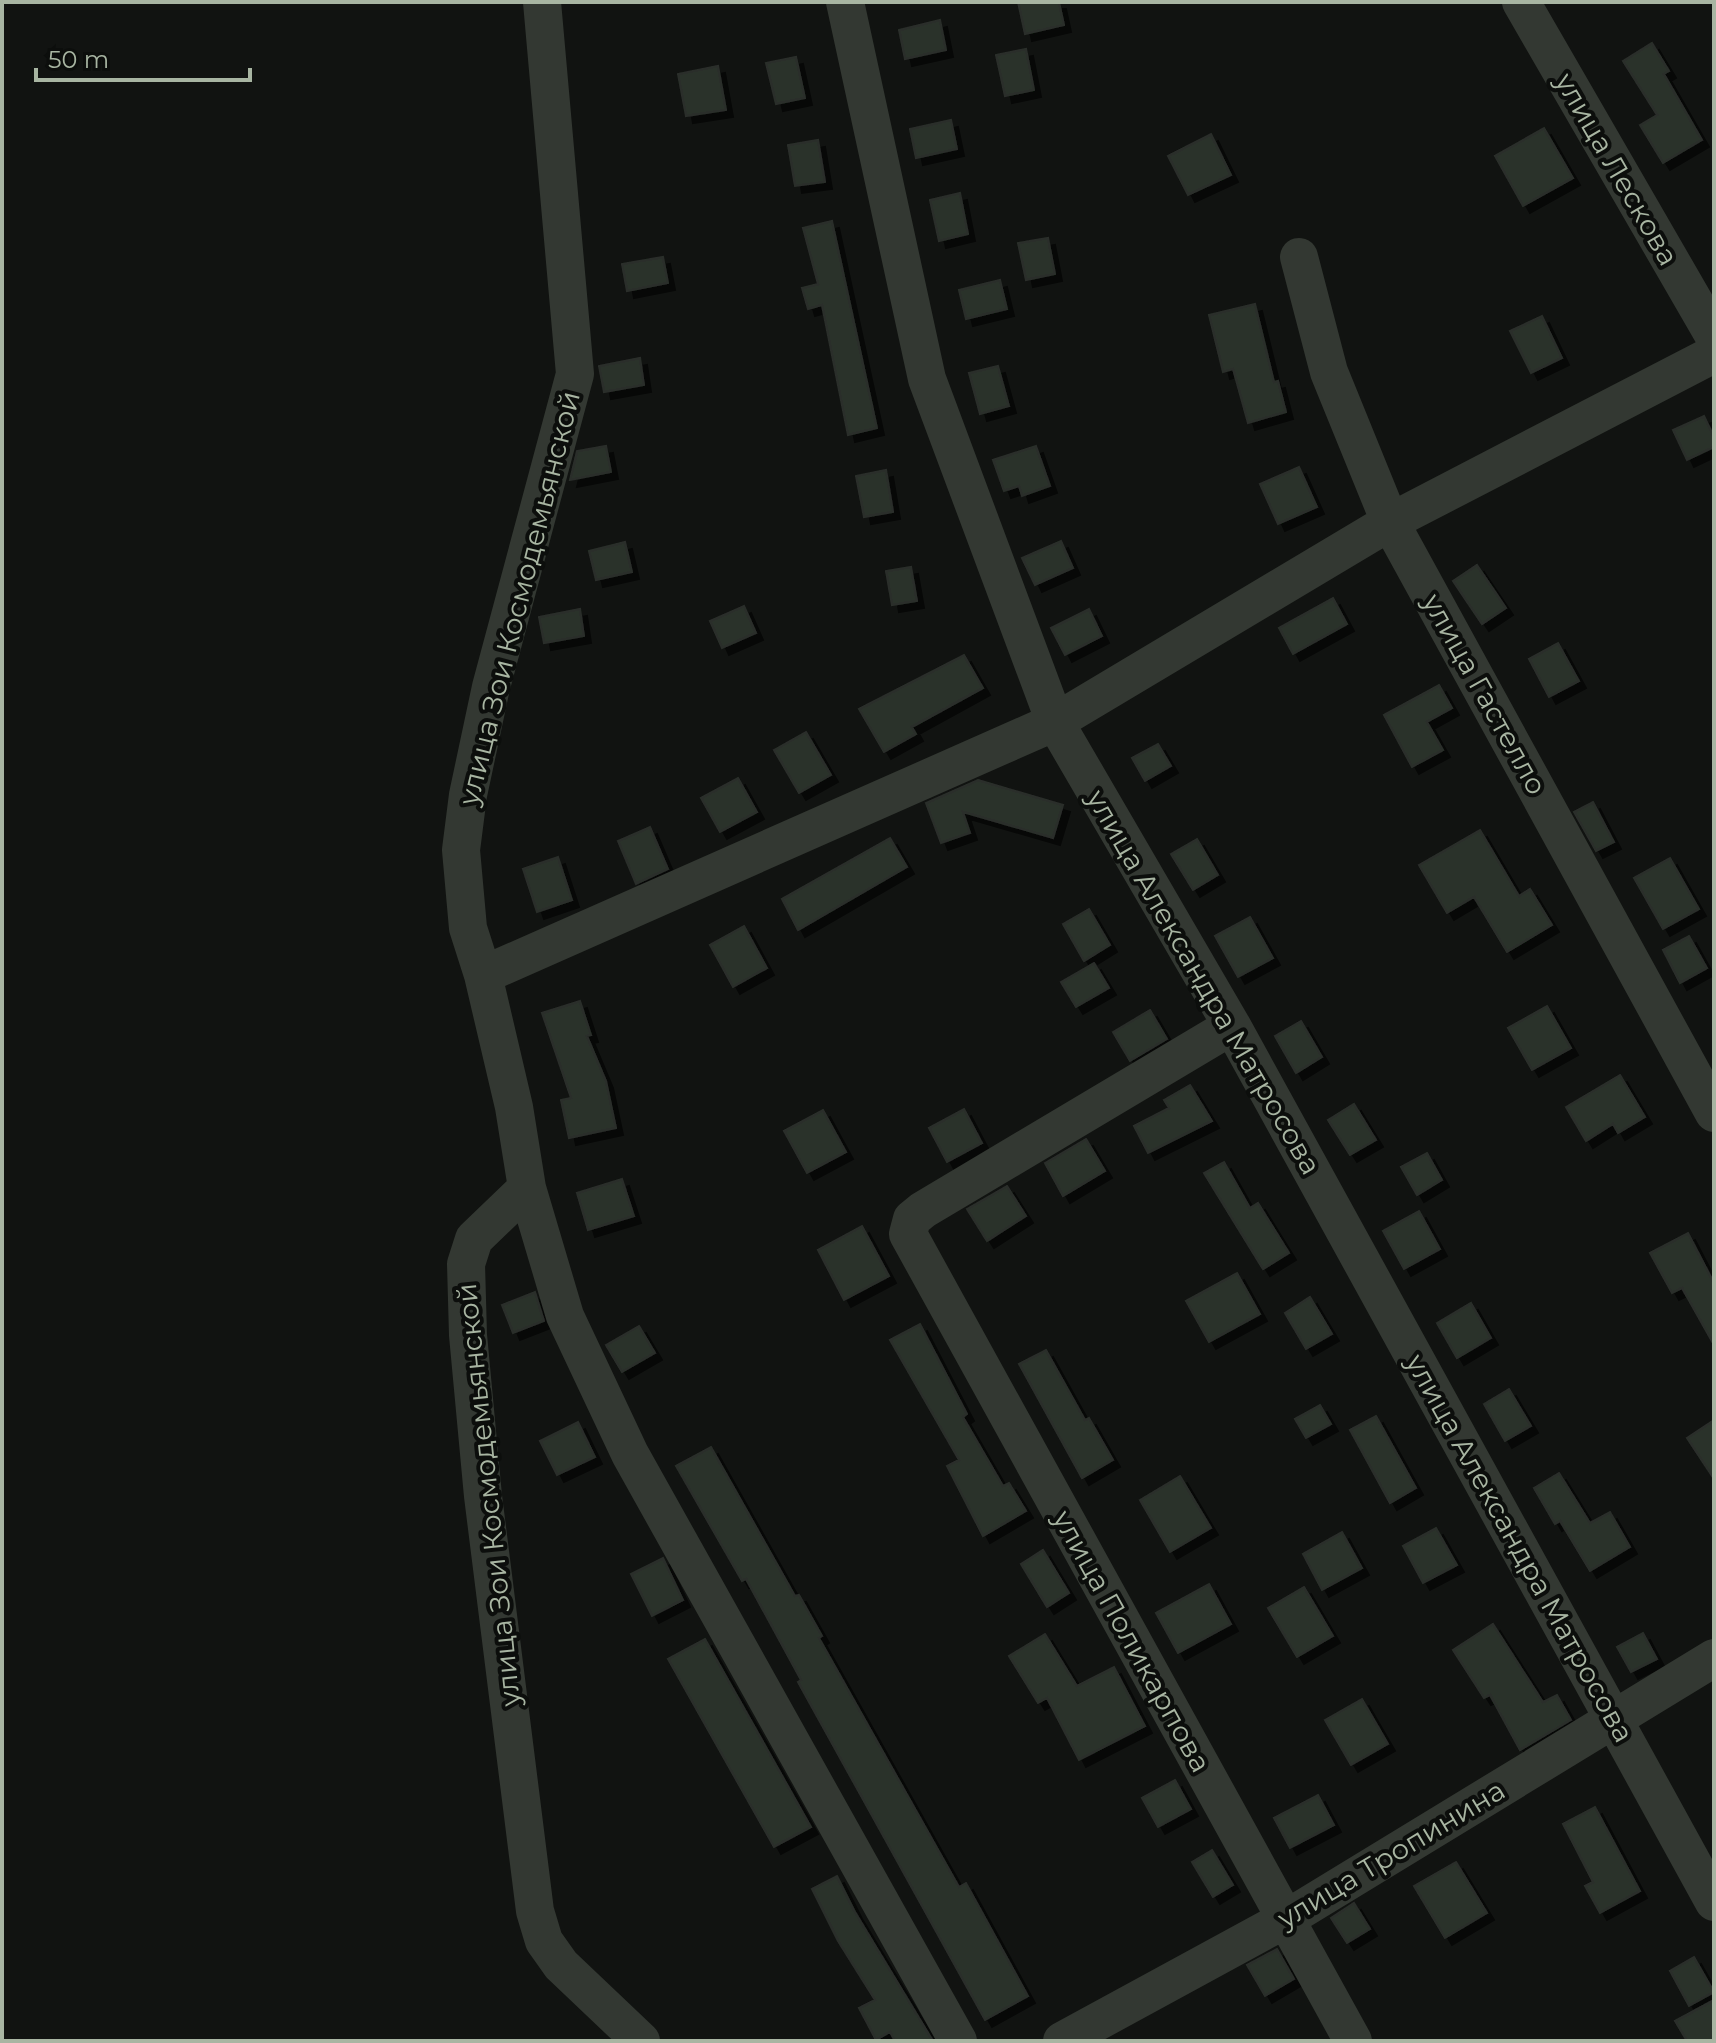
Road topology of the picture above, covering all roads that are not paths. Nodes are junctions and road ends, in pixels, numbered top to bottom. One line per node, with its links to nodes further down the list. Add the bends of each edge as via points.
1 (542, 2): 9 (street, улица Зои Космодемьянской, via 575,374 491,687 468,795 461,850 468,928)
2 (845, 2): 8 (street, улица Александра Матросова, via 927,379)
3 (1521, 2): 5 (street, улица Лескова)
4 (1299, 257): 7 (street, улица Гастелло, via 1329,372)
5 (1714, 336)
6 (1714, 354): 7 (street)
7 (1390, 522): 8 (street); 11 (street, улица Гастелло)
8 (1055, 722): 9 (street); 10 (street, улица Александра Матросова)
9 (483, 975): 12 (street, улица Зои Космодемьянской)
10 (1232, 1026): 14 (street, улица Александра Матросова); 16 (street, улица Поликарпова, via 923,1210 908,1226 911,1242)
11 (1714, 1113)
12 (527, 1188): 17 (street, улица Зои Космодемьянской, via 474,1239 466,1264 483,1496 535,1911 544,1941 561,1965); 18 (street, via 565,1316 630,1454)
13 (1714, 1658): 14 (street, улица Тропинина)
14 (1613, 1718): 15 (street, улица Александра Матросова); 16 (street, улица Тропинина)
15 (1714, 1902)
16 (1286, 1919): 19 (street, улица Тропинина); 20 (street, улица Поликарпова)
17 (641, 2041)
18 (958, 2041)
19 (1062, 2041)
20 (1353, 2041)

